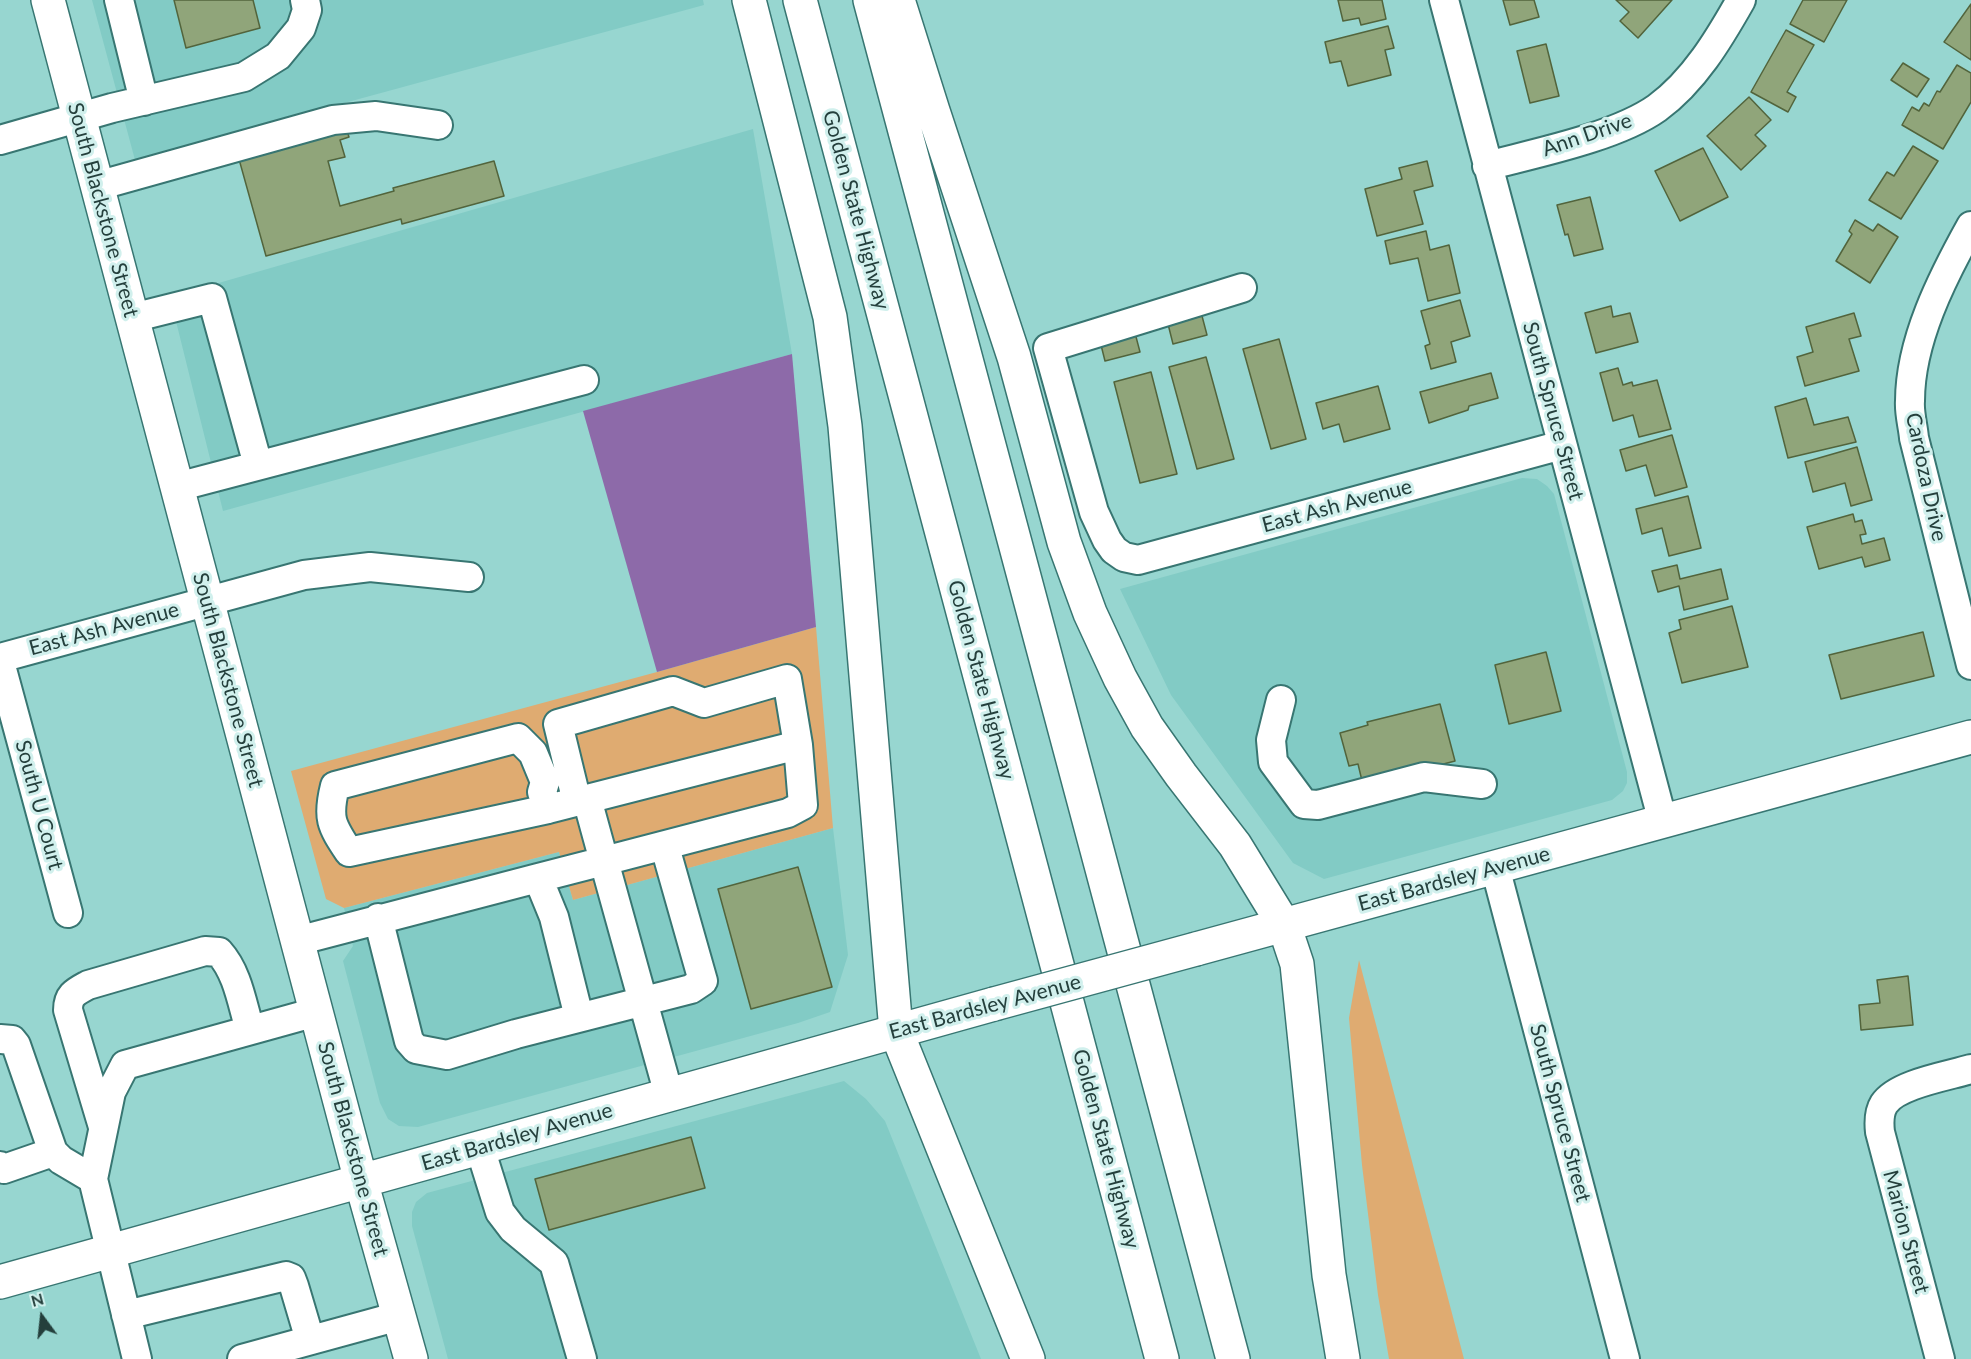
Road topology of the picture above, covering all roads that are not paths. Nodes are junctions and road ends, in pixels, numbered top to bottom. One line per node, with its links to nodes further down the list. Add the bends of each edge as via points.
1 (48, 0): 11 (main road, South Blackstone Street)
2 (119, 0): 10 (street)
3 (305, 0): 10 (street, via 307,10 301,27 278,56 244,77)
4 (749, 0): 46 (main road, via 819,267 835,347)
5 (800, 0): 66 (main road, Golden State Highway)
6 (870, 0): 67 (main road)
7 (898, 0): 40 (main road, via 1014,357 1064,542 1090,613 1119,678 1147,727 1235,845)
8 (1444, 0): 14 (street, South Spruce Street)
9 (1741, 0): 14 (street, Ann Drive, via 1714,47 1656,108 1620,127)
10 (144, 101): 11 (street)
11 (79, 118): 13 (street); 15 (main road, South Blackstone Street)
12 (438, 125): 15 (street, via 376,116 333,120)
13 (0, 140)
14 (1487, 166): 20 (street, South Spruce Street)
15 (97, 186): 18 (main road, South Blackstone Street)
16 (1971, 226): 26 (street, Cardoza Drive, via 1927,317 1910,402 1914,438)
17 (1242, 288): 20 (street, East Ash Avenue, via 1048,348 1094,512 1107,540 1124,557 1138,560)
18 (132, 318): 21 (street, via 212,297); 22 (main road, South Blackstone Street)
19 (584, 380): 21 (street)
20 (1562, 445): 33 (street, South Spruce Street)
21 (258, 465): 22 (street)
22 (177, 487): 24 (main road, South Blackstone Street)
23 (469, 576): 24 (street, East Ash Avenue, via 370,567 304,575)
24 (207, 600): 25 (street, East Ash Avenue); 41 (main road, South Blackstone Street)
25 (0, 660): 38 (street, South U Court)
26 (1971, 665)
27 (1281, 700): 30 (street, via 1271,740 1273,762 1304,804 1318,805 1424,777)
28 (1971, 737): 33 (main road, East Bardsley Avenue)
29 (798, 745): 31 (street); 31 (street, via 787,679 704,702 673,691 558,724); 34 (street, via 803,805 788,813)
30 (1482, 784)
31 (582, 800): 32 (street); 35 (street)
32 (545, 801): 32 (street, via 545,782 533,753 518,738 335,786 330,808 334,830 349,852)
33 (1663, 822): 36 (main road, East Bardsley Avenue)
34 (665, 847): 35 (street); 42 (street, via 703,981 691,989)
35 (604, 861): 37 (street); 42 (street)
36 (1495, 867): 40 (main road, East Bardsley Avenue); 69 (street, South Spruce Street)
37 (538, 878): 39 (street); 44 (street, via 554,917)
38 (68, 913)
39 (378, 918): 41 (street); 44 (street, via 406,1030 416,1049 447,1055)
40 (1284, 926): 46 (main road, East Bardsley Avenue, bridge); 68 (main road, via 1298,969 1326,1254)
41 (297, 941): 43 (main road, South Blackstone Street)
42 (643, 1002): 44 (street); 49 (street)
43 (316, 1012): 45 (street); 55 (main road, South Blackstone Street)
44 (579, 1017)
45 (250, 1030): 50 (street, via 125,1065 111,1092); 50 (street, via 233,974 219,952 205,951 88,985 76,992 68,1000 68,1010)
46 (896, 1031): 49 (main road, East Bardsley Avenue); 65 (main road)
47 (0, 1039): 52 (street, via 12,1040 16,1045)
48 (1971, 1070): 70 (street, Marion Street, via 1907,1087 1884,1104 1879,1118)
49 (669, 1095): 51 (main road, East Bardsley Avenue)
50 (103, 1130): 54 (street)
51 (480, 1148): 55 (main road, East Bardsley Avenue); 64 (street, via 500,1212 513,1229 554,1263)
52 (53, 1152): 53 (street, via 4,1169); 54 (street)
53 (0, 1166)
54 (93, 1179): 56 (street)
55 (361, 1181): 56 (main road, East Bardsley Avenue); 59 (main road, South Blackstone Street)
56 (111, 1251): 57 (main road, East Bardsley Avenue); 58 (street)
57 (0, 1282)
58 (126, 1315): 60 (street, via 286,1276 294,1286); 61 (street)
59 (399, 1316): 60 (street); 63 (main road, South Blackstone Street)
60 (310, 1341): 62 (street)
61 (137, 1359)
62 (242, 1359)
63 (411, 1359)
64 (582, 1359)
65 (1028, 1359)
66 (1162, 1359)
67 (1233, 1359)
68 (1343, 1359)
69 (1625, 1359)
70 (1940, 1359)

